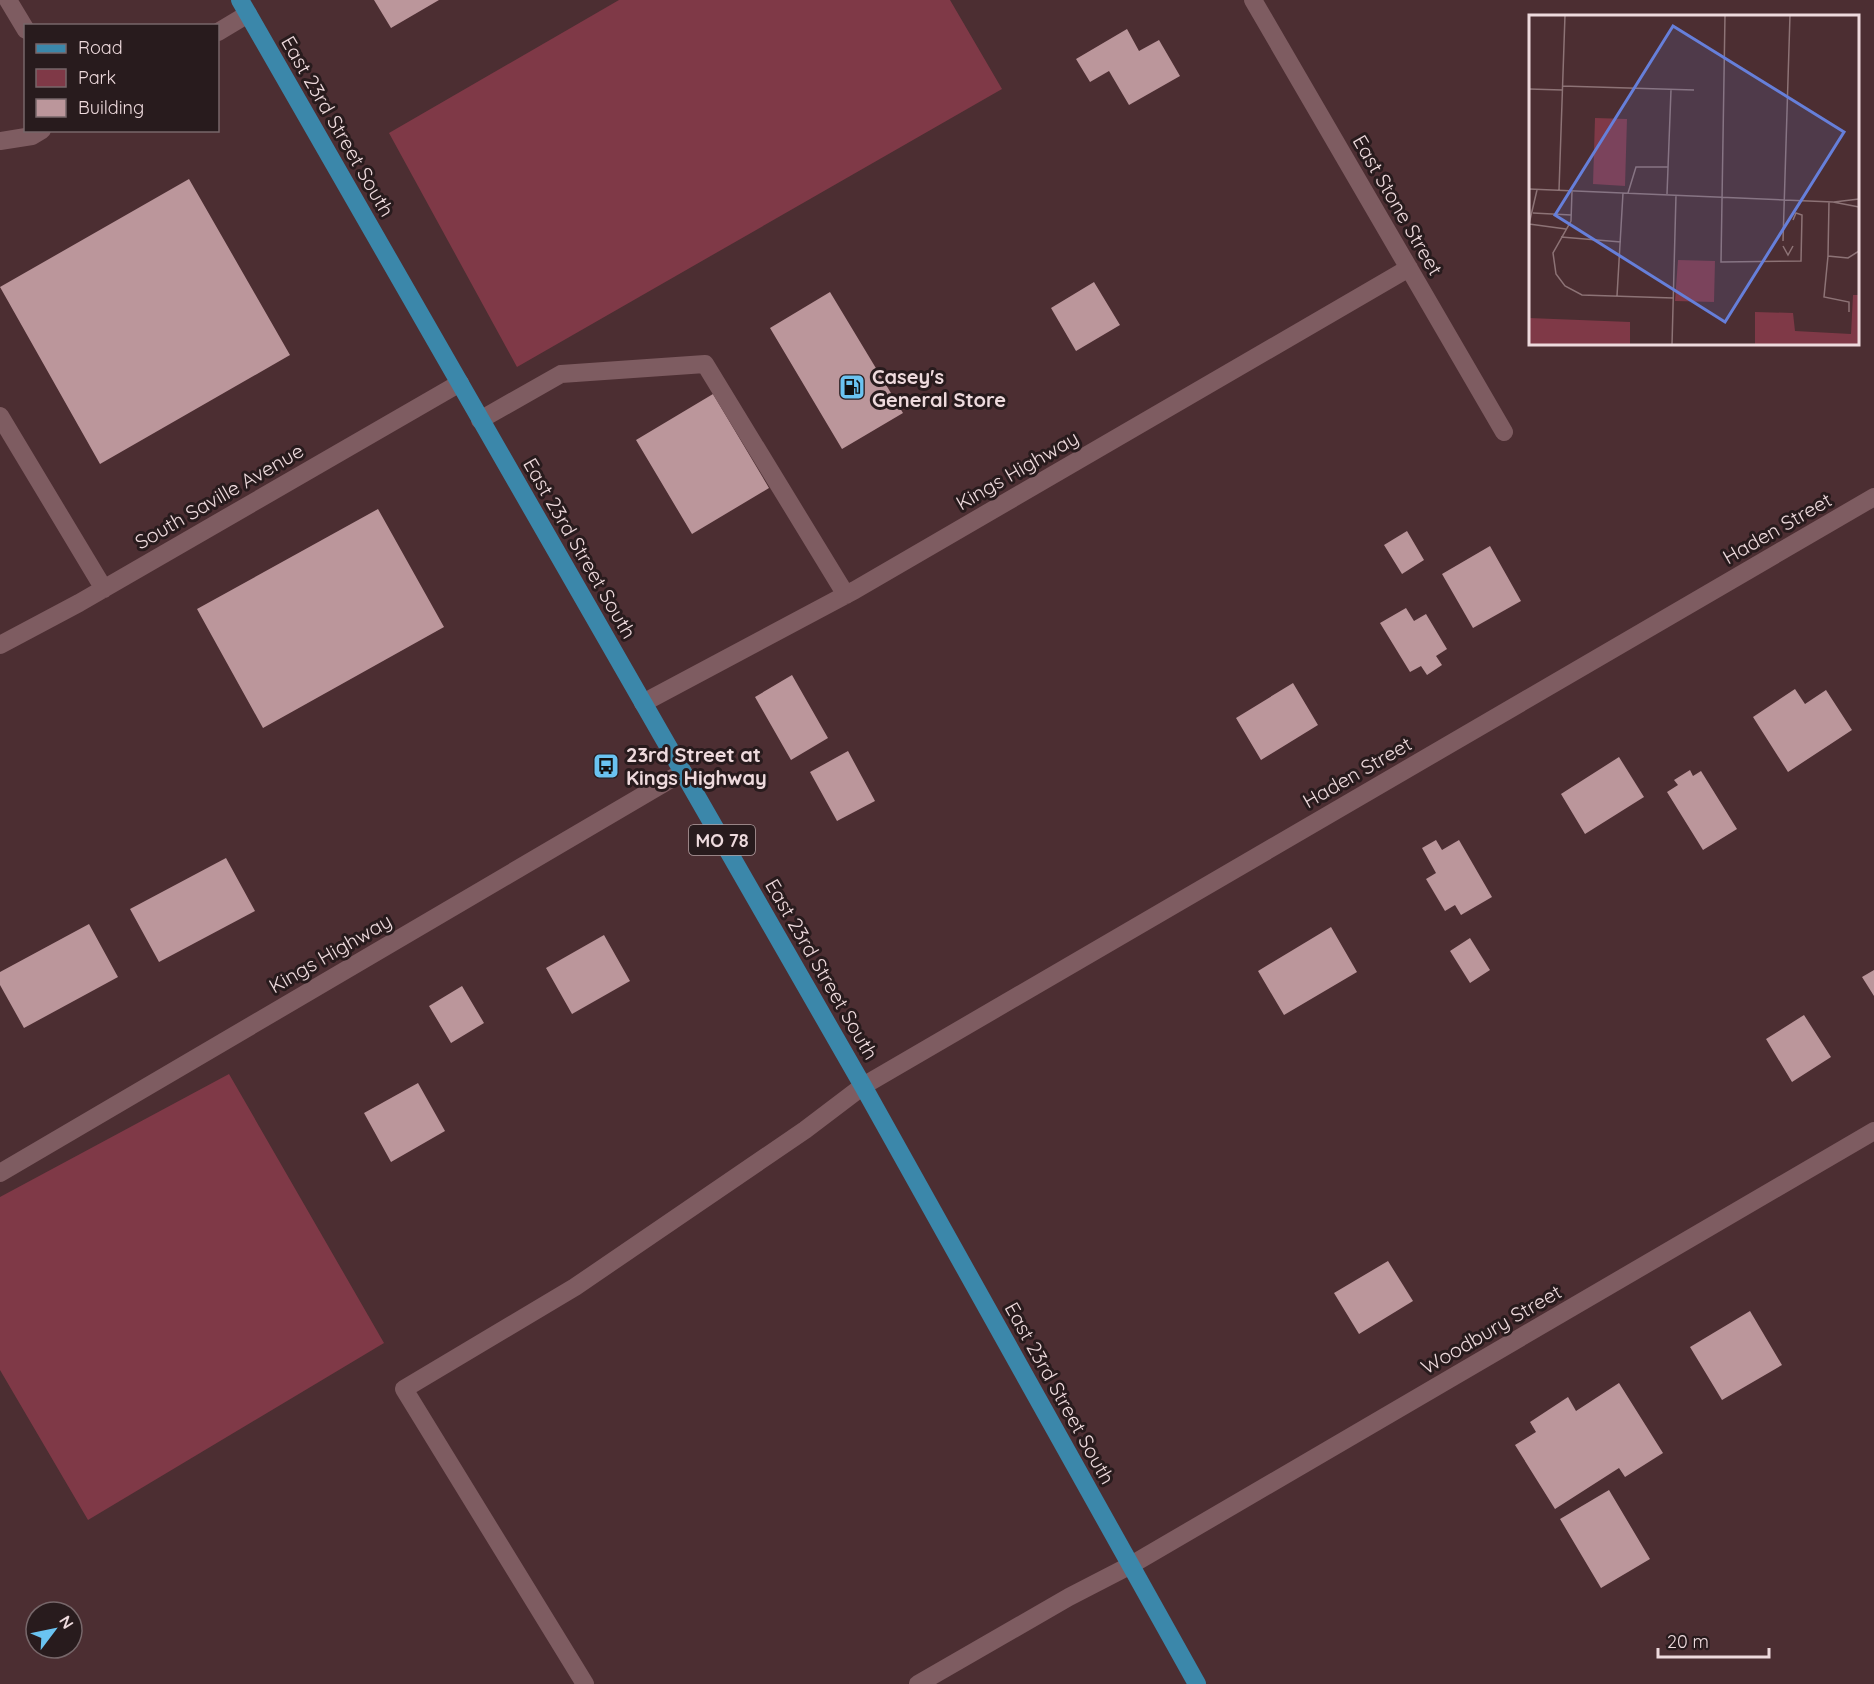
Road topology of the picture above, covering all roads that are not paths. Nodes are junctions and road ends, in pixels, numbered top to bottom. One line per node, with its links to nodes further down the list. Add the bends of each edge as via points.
1 (8, 0): 4 (street)
2 (1253, 0): 8 (street, East Stone Street)
3 (244, 7): 5 (street); 9 (main road, East 23rd Street South / MO 78)
4 (24, 27)
5 (219, 31)
6 (39, 132): 7 (street)
7 (0, 141)
8 (1409, 268): 12 (street, East Stone Street); 15 (street, Kings Highway)
9 (460, 383): 11 (main road, East 23rd Street South / MO 78); 14 (street, South Saville Avenue)
10 (0, 416): 14 (street)
11 (480, 420): 15 (street, via 561,375 705,364); 17 (main road, East 23rd Street South / MO 78)
12 (1504, 432)
13 (1874, 497): 19 (street, Haden Street)
14 (104, 589): 16 (street, South Saville Avenue)
15 (846, 595): 17 (street, Kings Highway)
16 (0, 645)
17 (643, 703): 18 (main road, East 23rd Street South / MO 78)
18 (683, 772): 19 (main road, East 23rd Street South / MO 78); 21 (street, Kings Highway)
19 (863, 1086): 22 (main road, East 23rd Street South / MO 78); 23 (street, Haden Street, via 575,1287 404,1389)
20 (1874, 1131): 22 (street, Woodbury Street)
21 (0, 1173)
22 (1131, 1565): 24 (street, Woodbury Street); 25 (main road, East 23rd Street South / MO 78)
23 (585, 1684)
24 (918, 1684)
25 (1197, 1684)

